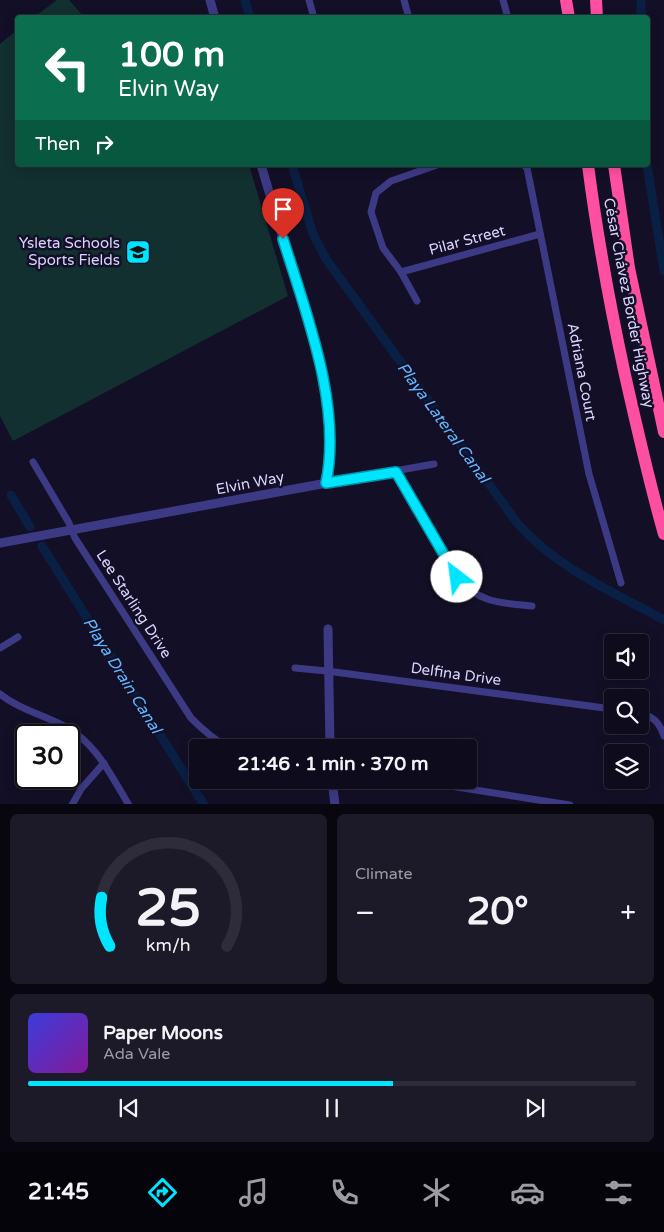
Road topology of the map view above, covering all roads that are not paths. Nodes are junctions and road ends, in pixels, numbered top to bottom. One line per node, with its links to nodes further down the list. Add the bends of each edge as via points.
1 (210, 0): 8 (street)
2 (309, 0): 9 (street)
3 (404, 0): 10 (street)
4 (503, 0): 11 (street)
5 (566, 0): 12 (highway)
6 (570, 0): 13 (highway)
7 (597, 0): 14 (highway)
8 (214, 15)
9 (313, 15)
10 (408, 15)
11 (507, 15)
12 (568, 15)
13 (569, 15)
14 (597, 15)
15 (262, 167): 27 (street, via 317,349 325,386 329,438)
16 (431, 167): 21 (street, via 391,181 376,194 371,212 383,248)
17 (526, 167): 20 (street, Adriana Court)
18 (588, 167): 29 (highway, César Chávez Border Highway, via 616,331)
19 (614, 167): 23 (highway, César Chávez Border Highway, via 629,268)
20 (540, 234): 21 (street, Pilar Street); 31 (street, Adriana Court, via 589,474)
21 (401, 272): 22 (street)
22 (417, 301)
23 (664, 432)
24 (33, 462): 28 (street, Lee Starling Drive)
25 (434, 464): 26 (street, Elvin Way)
26 (396, 472): 27 (street, Elvin Way); 32 (street, via 462,584 480,597 494,602)
27 (326, 483): 28 (street, Elvin Way)
28 (72, 530): 30 (street, Elvin Way); 42 (street, Lee Starling Drive, via 191,718)
29 (664, 534)
30 (0, 543)
31 (622, 583)
32 (532, 606)
33 (328, 628): 37 (street)
34 (18, 637): 35 (street)
35 (0, 648)
36 (295, 668): 37 (street, Delfina Drive)
37 (327, 671): 39 (street, Delfina Drive); 43 (street)
38 (0, 694): 44 (street, via 20,708 76,733)
39 (604, 708)
40 (649, 716): 41 (street, via 659,723)
41 (664, 736)
42 (215, 739)
43 (330, 739)
44 (104, 763): 47 (street); 48 (street)
45 (333, 789): 49 (street)
46 (471, 789): 50 (street)
47 (72, 804)
48 (129, 804)
49 (335, 804)
50 (570, 804)

